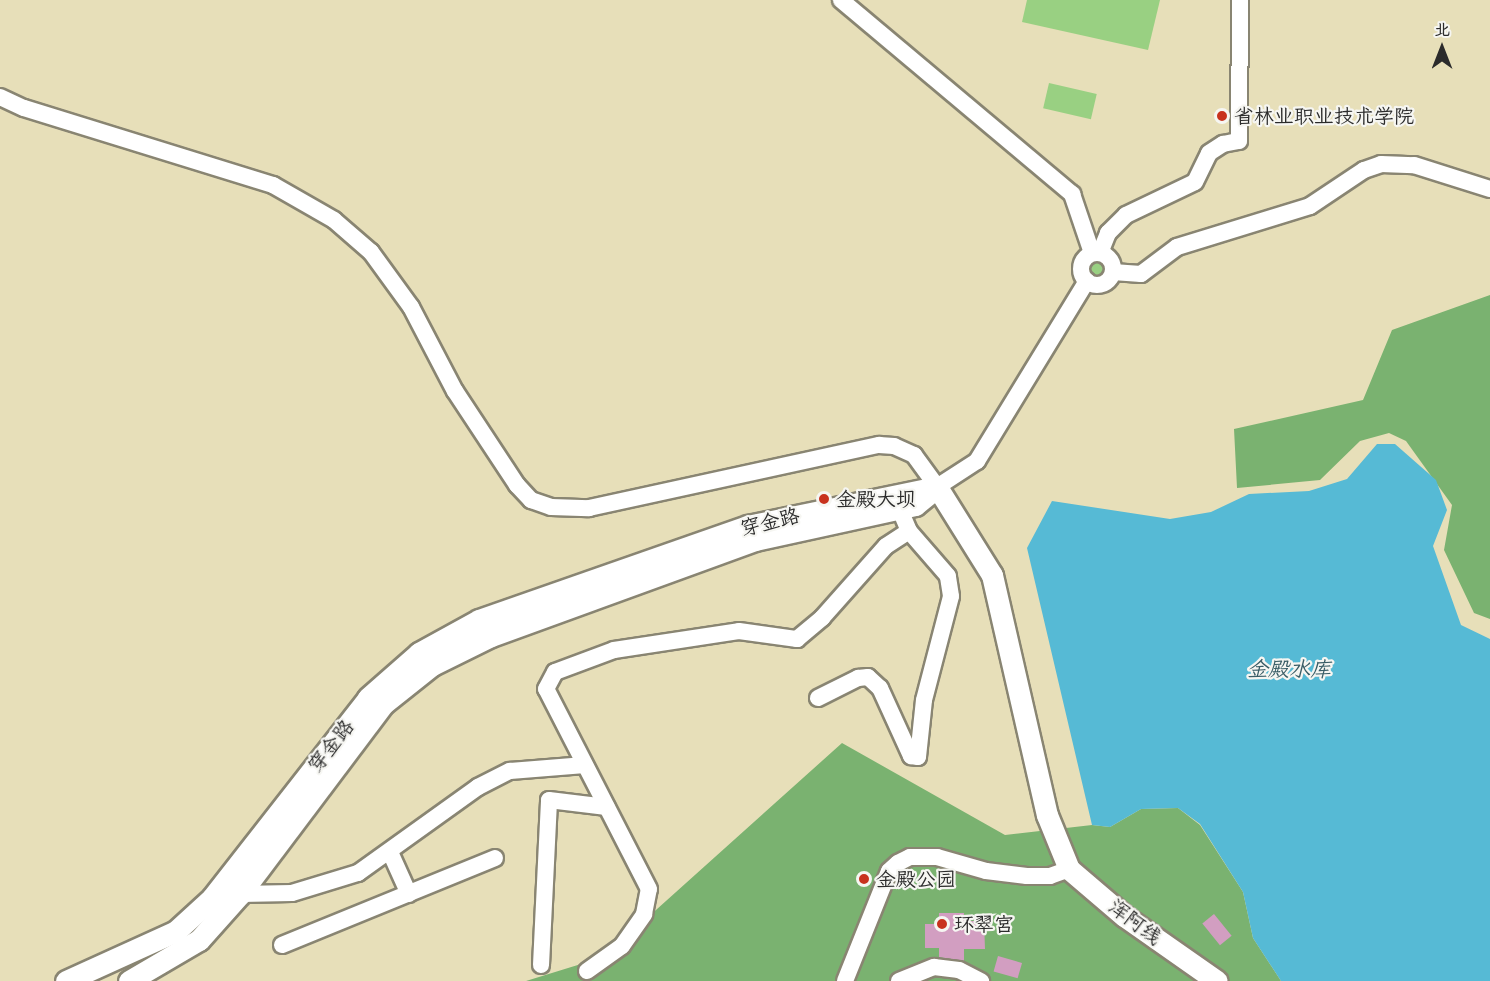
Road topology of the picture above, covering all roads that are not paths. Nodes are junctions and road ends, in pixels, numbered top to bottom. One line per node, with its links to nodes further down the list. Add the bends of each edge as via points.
1 (841, 0): 5 (street, via 1072,194)
2 (1240, 0): 5 (street, via 1239,141 1209,153 1195,182 1126,215)
3 (0, 97): 8 (street, via 24,108 266,182 334,220 370,252 392,280 501,464 531,500 540,505 589,508 879,445 894,446 914,455)
4 (1490, 189): 6 (street, via 1414,165 1381,164 1364,170 1310,206 1177,247 1141,274)
5 (1096, 253): 6 (street, via 1110,258); 7 (street, via 1085,258 1081,268)
6 (1113, 272): 7 (street, via 1100,285)
7 (1087, 281): 8 (street, via 977,460)
8 (937, 487): 9 (main road, 穿金路, via 915,505); 16 (main road, via 992,575 1047,815); 22 (main road, 穿金路, via 747,526 479,620 419,653 368,698 212,898 176,931)
9 (899, 507): 10 (street); 17 (main road, 穿金路, via 754,540 490,636 432,665 383,704)
10 (909, 531): 11 (street, via 948,576 951,596 924,700 918,757 911,756 880,688 868,677 858,678); 12 (street, via 886,546 822,618 797,639 739,631 614,650 555,672 546,689)
11 (819, 698)
12 (585, 765): 13 (street); 14 (street, via 510,771 478,788)
13 (607, 807): 20 (street, via 549,800); 21 (street, via 649,889 644,914 622,946)
14 (390, 852): 17 (street, via 358,873 292,893); 18 (street)
15 (495, 858): 18 (street)
16 (1065, 862): 24 (street, via 1050,876 986,871 937,857 910,857 898,863 889,871); 27 (main road, 浑阿线, via 1124,916)
17 (240, 894): 23 (main road, 穿金路, via 200,940)
18 (409, 894): 19 (street)
19 (282, 945)
20 (541, 965)
21 (588, 971)
22 (66, 981)
23 (129, 981)
24 (845, 981)
25 (899, 981): 26 (street, via 933,967 959,970)
26 (981, 981)
27 (1217, 981)

